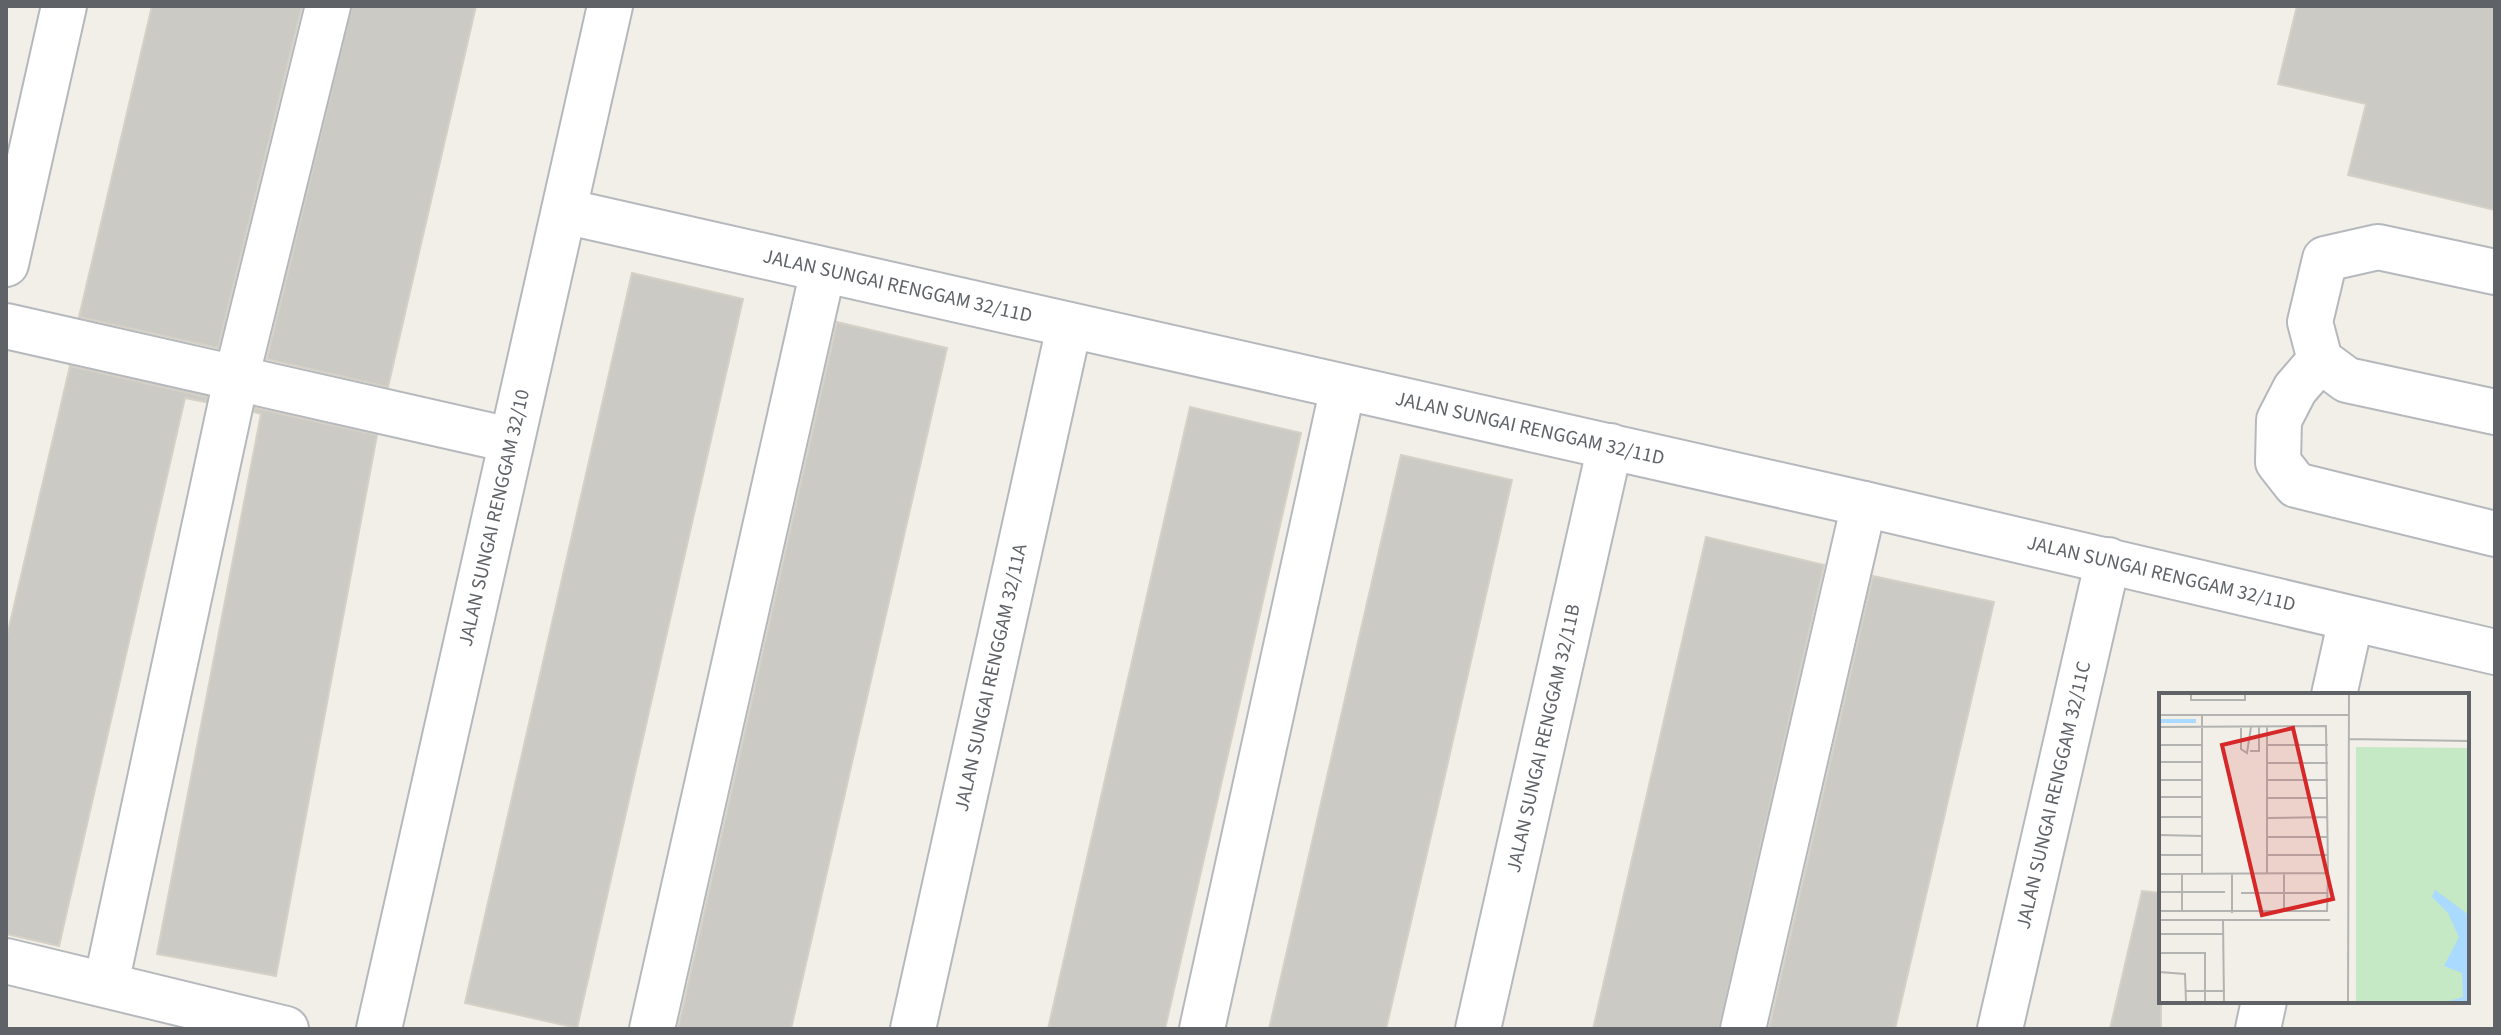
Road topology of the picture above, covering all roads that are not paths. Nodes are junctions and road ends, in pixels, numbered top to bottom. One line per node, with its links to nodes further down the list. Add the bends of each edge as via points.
1 (64, 6): 5 (street)
2 (328, 6): 11 (street)
3 (610, 6): 4 (street, JALAN SUNGAI RENGGAM 32/10)
4 (564, 211): 6 (street, JALAN SUNGAI RENGGAM 32/11D); 14 (street, JALAN SUNGAI RENGGAM 32/10)
5 (6, 264)
6 (823, 270): 9 (street, JALAN SUNGAI RENGGAM 32/11D); 27 (street)
7 (2495, 272): 10 (street, via 2378,247 2325,259 2310,322)
8 (6, 326): 11 (street)
9 (1069, 327): 12 (street, JALAN SUNGAI RENGGAM 32/11D); 28 (street, JALAN SUNGAI RENGGAM 32/11A)
10 (2320, 360): 13 (street, via 2347,380); 17 (street, via 2295,389 2279,420 2278,462 2296,485)
11 (236, 379): 14 (street); 23 (street)
12 (1343, 387): 15 (street, JALAN SUNGAI RENGGAM 32/11D); 29 (street)
13 (2495, 412)
14 (510, 440): 26 (street, JALAN SUNGAI RENGGAM 32/10)
15 (1610, 446): 16 (street, JALAN SUNGAI RENGGAM 32/11D); 30 (street, JALAN SUNGAI RENGGAM 32/11B)
16 (1864, 504): 18 (street, JALAN SUNGAI RENGGAM 32/11D); 31 (street)
17 (2495, 534)
18 (2108, 560): 19 (street, JALAN SUNGAI RENGGAM 32/11D); 32 (street, JALAN SUNGAI RENGGAM 32/11C)
19 (2351, 619): 20 (street, JALAN SUNGAI RENGGAM 32/11D); 21 (street)
20 (2495, 652)
21 (2334, 693)
22 (6, 961): 23 (street)
23 (106, 984): 25 (street)
24 (2264, 1003): 33 (street)
25 (286, 1029)
26 (379, 1029)
27 (652, 1029)
28 (913, 1029)
29 (1202, 1029)
30 (1478, 1029)
31 (1743, 1029)
32 (2000, 1029)
33 (2258, 1029)

